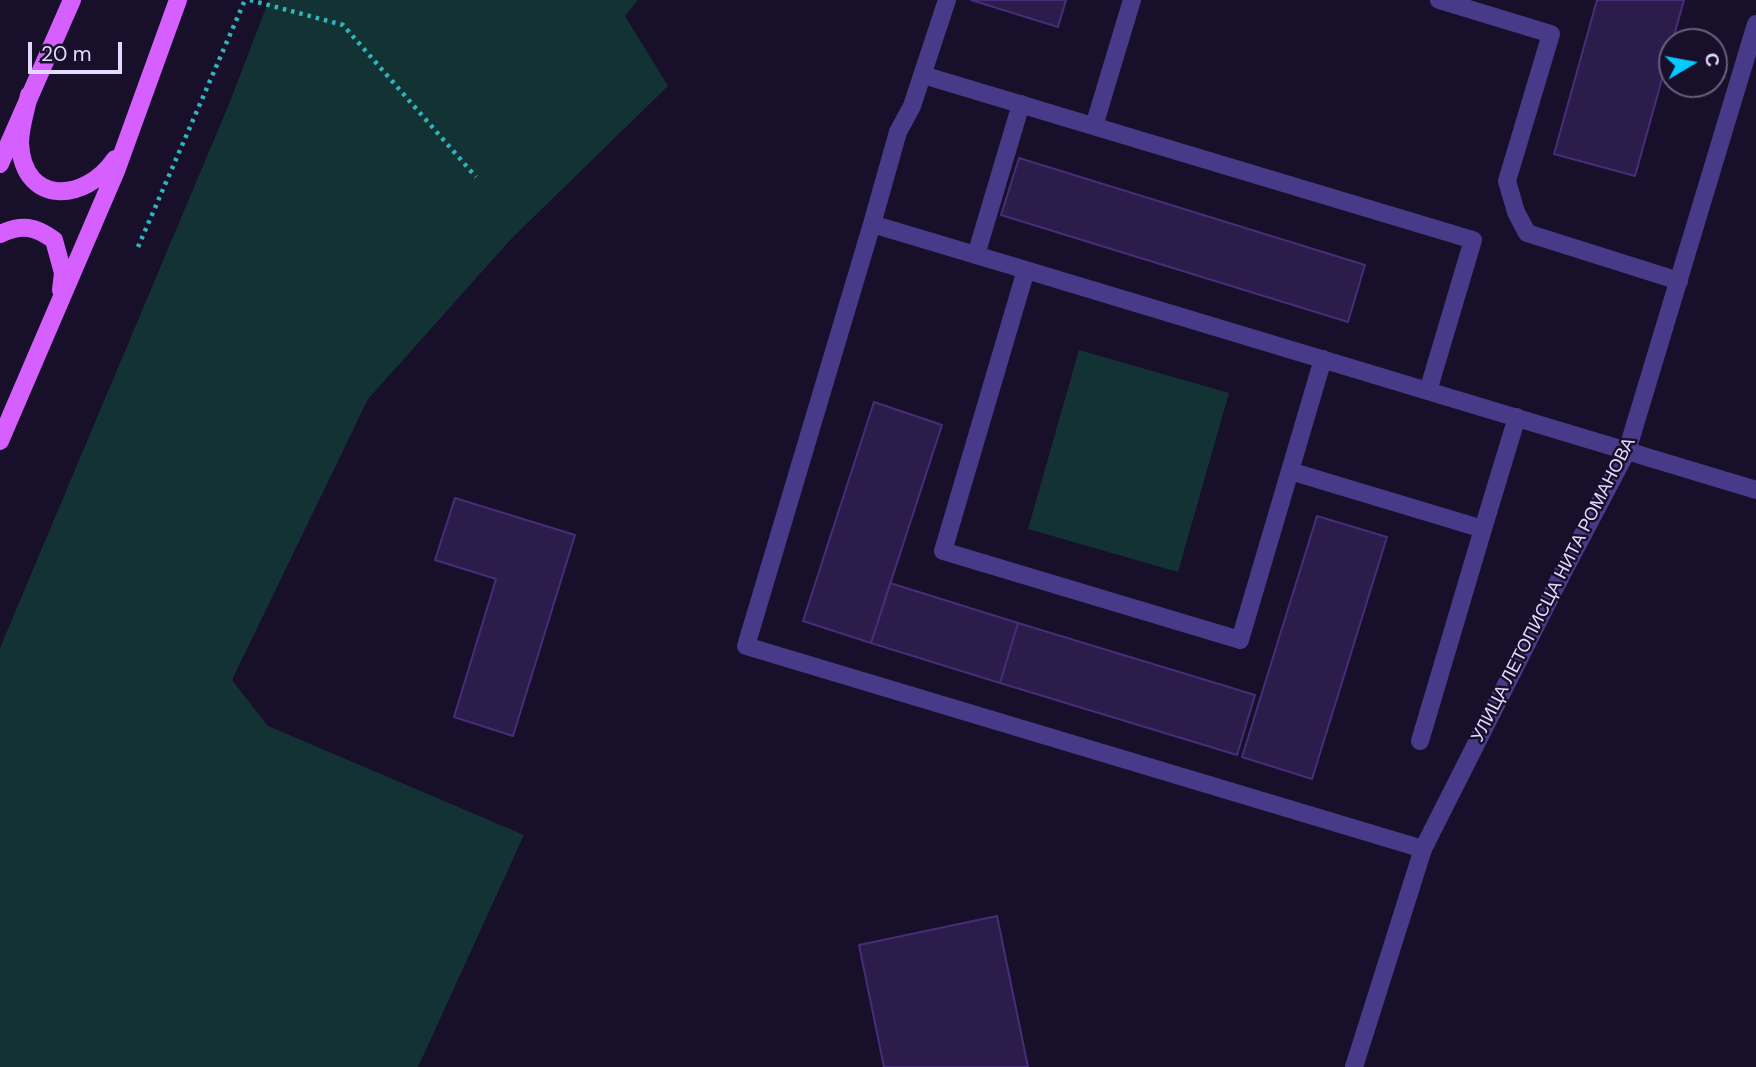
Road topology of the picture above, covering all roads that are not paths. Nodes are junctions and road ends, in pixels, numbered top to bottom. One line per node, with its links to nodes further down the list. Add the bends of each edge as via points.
1 (72, 0): 8 (main road)
2 (178, 0): 11 (main road)
3 (947, 0): 7 (street)
4 (1132, 0): 10 (street)
5 (1439, 0): 17 (street, via 1551,34 1507,181 1527,233)
6 (1756, 24): 17 (street, УЛИЦА ЛЕТОПИСЦА НИТА РОМАНОВА)
7 (923, 75): 9 (street); 13 (street, via 898,132)
8 (29, 95): 11 (main road, via 20,142 25,164 44,187 59,192 87,186 100,178); 12 (main road)
9 (1021, 104): 10 (street); 15 (street)
10 (1094, 126): 20 (street, via 1473,240)
11 (127, 142): 18 (main road)
12 (0, 164)
13 (872, 224): 15 (street); 28 (street, via 746,646)
14 (0, 234): 18 (main road, via 39,229 54,240 62,273)
15 (976, 255): 16 (street)
16 (1026, 270): 19 (street); 24 (street, via 943,551 1240,640)
17 (1679, 281): 23 (street, УЛИЦА ЛЕТОПИСЦА НИТА РОМАНОВА)
18 (60, 304): 22 (main road)
19 (1323, 359): 20 (street); 24 (street)
20 (1428, 391): 21 (street)
21 (1517, 417): 23 (street); 26 (street)
22 (0, 441)
23 (1627, 451): 25 (street); 28 (street, УЛИЦА ЛЕТОПИСЦА НИТА РОМАНОВА)
24 (1290, 471): 26 (street)
25 (1756, 490)
26 (1483, 529): 27 (street)
27 (1420, 741)
28 (1423, 849): 29 (street, УЛИЦА ЛЕТОПИСЦА НИТА РОМАНОВА)
29 (1354, 1067)

